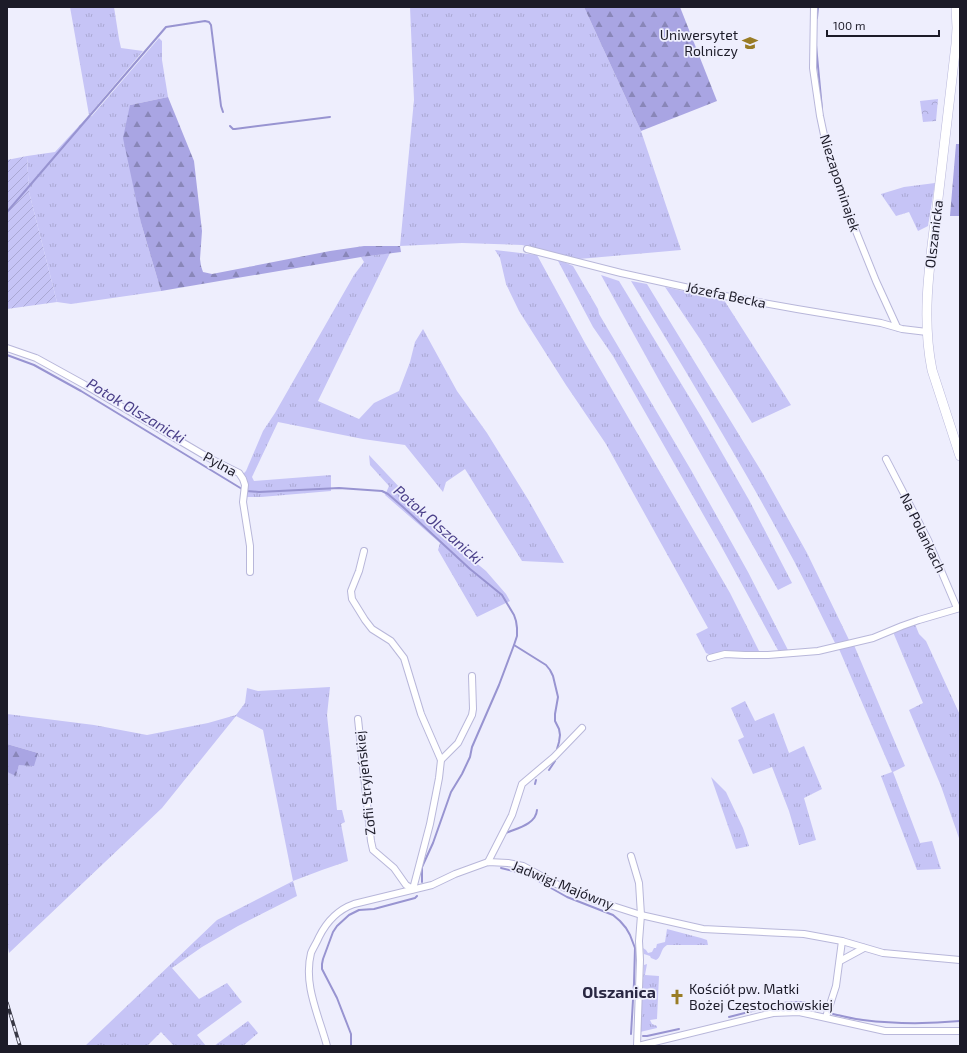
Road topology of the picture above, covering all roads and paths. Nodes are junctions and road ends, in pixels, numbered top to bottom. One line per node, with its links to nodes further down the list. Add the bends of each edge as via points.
1 (814, 7): 4 (street, Niezapominajek, via 813,68 828,154 843,199)
2 (956, 7): 5 (street, Olszanicka, via 956,44 927,298)
3 (527, 249): 4 (street, Józefa Becka, via 722,295)
4 (897, 327): 5 (street, Józefa Becka)
5 (927, 332): 7 (street, Olszanicka, via 932,370)
6 (7, 348): 10 (street, Pylna, via 36,358 239,473 245,485 243,502 250,546)
7 (960, 456)
8 (886, 459): 11 (street, Na Polankach, via 928,540)
9 (364, 551): 16 (street, via 351,591 352,599 364,620 372,629 391,641 404,658 421,714)
10 (250, 572)
11 (958, 608): 12 (street, via 873,638 818,651 768,655 725,654)
12 (710, 658)
13 (472, 676): 16 (street, via 472,715 458,743)
14 (358, 719): 19 (street, Zofii Stryjeńskiej, via 373,850 394,868)
15 (582, 728): 18 (street, via 554,757 522,784 512,815)
16 (441, 760): 19 (street, via 430,824)
17 (631, 856): 20 (street, via 639,883)
18 (488, 862): 19 (street, Jadwigi Majówny, via 432,885); 20 (street, Jadwigi Majówny, via 523,866 570,890)
19 (412, 889): 27 (street, Jadwigi Majówny, via 344,908 323,928 312,953 308,972 310,990)
20 (641, 915): 21 (street, Jadwigi Majówny, via 703,929 804,934); 28 (street)
21 (842, 941): 22 (street, Jadwigi Majówny); 24 (street)
22 (864, 948): 23 (street, Jadwigi Majówny, via 883,954); 24 (street)
23 (960, 960)
24 (840, 961): 25 (street, via 836,986)
25 (826, 1017): 26 (street, via 885,1031); 28 (street, via 799,1012 773,1013)
26 (960, 1031)
27 (327, 1046)
28 (637, 1046)

